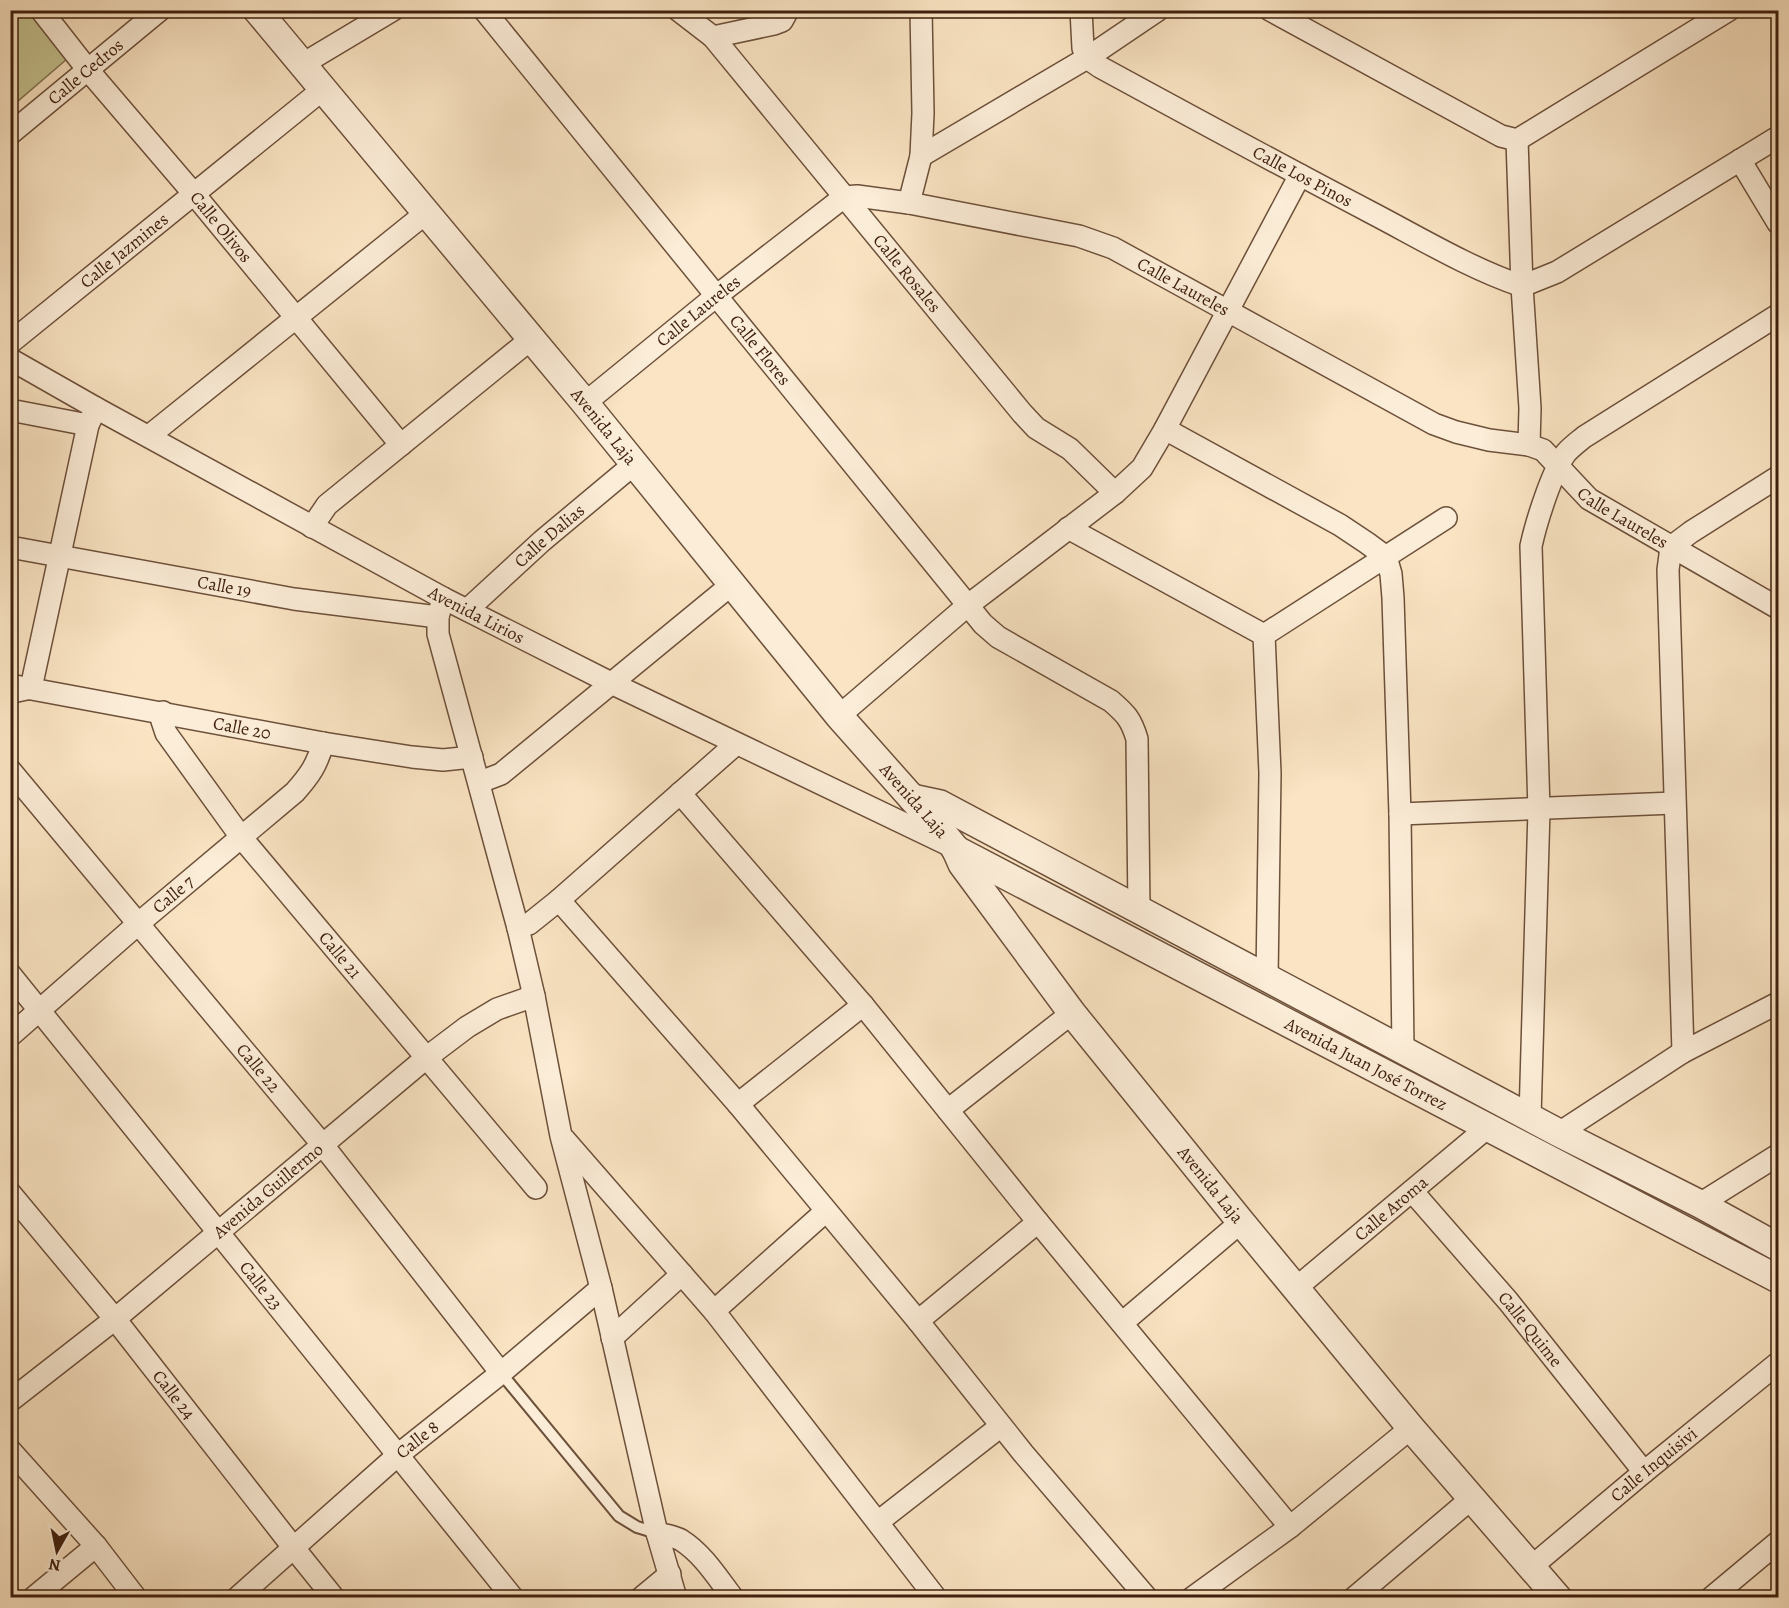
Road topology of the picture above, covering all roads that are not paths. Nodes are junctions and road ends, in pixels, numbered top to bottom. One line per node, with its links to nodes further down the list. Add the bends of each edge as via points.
1 (41, 10): 16 (street, Calle Olivos)
2 (160, 10): 16 (street, Calle Cedros)
3 (257, 10): 15 (street, Avenida Laja)
4 (393, 10): 15 (street)
5 (484, 10): 30 (street, Calle Flores)
6 (678, 10): 13 (street, Calle Rosales)
7 (788, 10): 13 (street, via 782,21 774,24)
8 (921, 10): 21 (street)
9 (1081, 10): 14 (street)
10 (1158, 10): 14 (street)
11 (1270, 10): 20 (street, via 1501,136)
12 (1729, 10): 20 (street)
13 (713, 37): 25 (street, Calle Rosales)
14 (1087, 58): 21 (street); 23 (street, Calle Los Pinos)
15 (302, 64): 17 (street, Avenida Laja)
16 (88, 70): 18 (street, Calle Cedros); 24 (street, Calle Olivos)
17 (322, 90): 24 (street, Calle Jazmines); 27 (street, Avenida Laja)
18 (10, 134)
19 (1779, 137): 22 (street)
20 (1517, 140): 29 (street)
21 (921, 156): 26 (street)
22 (1740, 160): 28 (street); 29 (street, via 1557,272)
23 (1300, 175): 29 (street, Calle Los Pinos, via 1460,259); 31 (street)
24 (194, 194): 33 (street, Calle Olivos); 35 (street, Calle Jazmines)
25 (844, 197): 26 (street, Calle Laureles); 30 (street, Calle Laureles); 47 (street, Calle Rosales, via 1022,413 1036,428 1070,449)
26 (909, 203): 31 (street, Calle Laureles, via 1079,236 1113,248)
27 (426, 213): 33 (street); 34 (street, Avenida Laja)
28 (1779, 224)
29 (1522, 286): 43 (street)
30 (715, 297): 37 (street, Calle Laureles); 56 (street, Calle Flores)
31 (1228, 312): 40 (street); 43 (street, Calle Laureles, via 1434,424 1488,440)
32 (1779, 315): 45 (street, via 1584,437 1566,452)
33 (296, 318): 41 (street); 42 (street, Calle Olivos)
34 (531, 339): 37 (street, Avenida Laja); 42 (street)
35 (10, 343)
36 (10, 359): 39 (street, Avenida Lirios)
37 (585, 403): 44 (street, Avenida Laja)
38 (10, 410): 39 (street)
39 (92, 416): 41 (street, Avenida Lirios); 53 (street)
40 (1166, 429): 47 (street, via 1142,468); 54 (street, via 1340,525)
41 (148, 436): 49 (street, Avenida Lirios)
42 (401, 445): 49 (street, via 327,505)
43 (1529, 445): 45 (street, Calle Laureles, via 1543,450)
44 (633, 465): 55 (street, Avenida Laja); 59 (street, Calle Dalias)
45 (1558, 466): 52 (street, Calle Laureles, via 1589,499); 73 (street, via 1531,546)
46 (1779, 477): 52 (street)
47 (1114, 493): 50 (street)
48 (1446, 518): 54 (street)
49 (312, 527): 57 (street, Avenida Lirios)
50 (1068, 528): 56 (street); 60 (street)
51 (10, 547): 53 (street, Calle 19)
52 (1671, 547): 58 (street, Calle Laureles); 72 (street, via 1668,570)
53 (61, 556): 57 (street, Calle 19, via 294,598); 62 (street)
54 (1386, 557): 60 (street); 74 (street, via 1393,598)
55 (731, 585): 61 (street); 64 (street, Avenida Laja)
56 (968, 606): 64 (street); 78 (street, Calle Flores, via 998,637 1111,701 1132,722 1137,739)
57 (441, 608): 59 (street, Avenida Lirios); 67 (street, via 438,634)
58 (1779, 608)
59 (467, 610): 61 (street, Avenida Lirios)
60 (1263, 635): 82 (street, via 1270,773)
61 (613, 684): 66 (street, Avenida Lirios); 69 (street, via 501,774)
62 (17, 688): 63 (street, Calle 20)
63 (163, 712): 65 (street, Calle 20); 75 (street, Calle 21, via 166,733)
64 (839, 716): 71 (street, Avenida Laja)
65 (323, 743): 67 (street, Calle 20, via 443,760); 75 (street, Calle 7, via 311,774)
66 (736, 744): 70 (street); 76 (street, Avenida Lirios)
67 (472, 756): 69 (street)
68 (10, 770): 79 (street, Calle 22)
69 (480, 782): 80 (street)
70 (680, 793): 77 (street); 85 (street)
71 (912, 798): 76 (street, Avenida Laja); 78 (street, via 940,804)
72 (1674, 803): 73 (street); 90 (street)
73 (1539, 810): 74 (street); 94 (street)
74 (1400, 814): 89 (street)
75 (241, 837): 79 (street, Calle 7); 91 (street, Calle 21)
76 (955, 848): 87 (street, Avenida Laja, via 962,864); 95 (street, Avenida Juan José Torrez)
77 (559, 900): 80 (street); 92 (street)
78 (1139, 910): 82 (street)
79 (139, 923): 86 (street, Calle 7); 98 (street, Calle 22)
80 (518, 928): 83 (street)
81 (10, 974): 86 (street, Calle 23)
82 (1267, 978): 89 (street)
83 (534, 996): 91 (street, Avenida Guillermo, via 497,1009); 97 (street)
84 (1779, 1003): 90 (street)
85 (863, 1005): 92 (street); 93 (street)
86 (40, 1010): 88 (street, Calle 7); 107 (street, Calle 23)
87 (1072, 1013): 93 (street); 106 (street, Avenida Laja)
88 (10, 1036)
89 (1403, 1050): 94 (street)
90 (1683, 1052): 96 (street)
91 (426, 1058): 98 (street, Avenida Guillermo); 100 (street, Calle 21)
92 (738, 1104): 104 (street)
93 (948, 1110): 105 (street)
94 (1530, 1117): 96 (street)
95 (1488, 1127): 101 (street, Calle Aroma); 110 (street, Avenida Juan José Torrez)
96 (1559, 1133): 103 (street)
97 (561, 1136): 109 (street); 111 (street)
98 (322, 1143): 107 (street, Avenida Guillermo); 119 (street, Calle 22)
99 (1779, 1155): 103 (street)
100 (536, 1188)
101 (1412, 1191): 112 (street, Calle Aroma); 125 (street, Calle Quime, via 1508,1301)
102 (10, 1193): 114 (street, Calle 24)
103 (1700, 1204): 108 (street)
104 (826, 1211): 113 (street); 115 (street)
105 (1038, 1222): 115 (street); 116 (street)
106 (1241, 1222): 112 (street, Avenida Laja); 116 (street)
107 (218, 1233): 114 (street, Avenida Guillermo); 124 (street, Calle 23)
108 (1779, 1247)
109 (682, 1274): 113 (street); 117 (street)
110 (1779, 1279)
111 (601, 1288): 117 (street); 119 (street, Calle 8)
112 (1296, 1288): 122 (street, Avenida Laja)
113 (714, 1311): 127 (street)
114 (115, 1319): 120 (street, Avenida Guillermo); 132 (street, Calle 24)
115 (918, 1321): 121 (street)
116 (1122, 1323): 128 (street)
117 (612, 1338): 129 (street)
118 (1779, 1363): 125 (street, Calle Inquisivi)
119 (501, 1373): 124 (street, Calle 8); 129 (lane, via 618,1516)
120 (10, 1401)
121 (1001, 1426): 127 (street); 144 (street)
122 (1411, 1428): 126 (street, Avenida Laja); 128 (street)
123 (10, 1450): 131 (street)
124 (398, 1455): 132 (street, Calle 8); 140 (street, Calle 23)
125 (1644, 1472): 133 (street, Calle Inquisivi)
126 (1472, 1498): 133 (street, Avenida Laja); 146 (street)
127 (878, 1522): 135 (street)
128 (1290, 1527): 145 (street)
129 (657, 1533): 134 (street); 143 (street, via 690,1547)
130 (1779, 1542): 148 (street)
131 (96, 1546): 136 (street); 137 (street)
132 (293, 1547): 138 (street, Calle 8); 139 (street, Calle 24)
133 (1531, 1567): 147 (street, Avenida Laja)
134 (670, 1574): 141 (street); 142 (street)
135 (930, 1596)
136 (33, 1598)
137 (136, 1598)
138 (237, 1598)
139 (334, 1598)
140 (513, 1598)
141 (641, 1598)
142 (676, 1598)
143 (732, 1598)
144 (1147, 1598)
145 (1192, 1598)
146 (1354, 1598)
147 (1558, 1598)
148 (1711, 1598)

